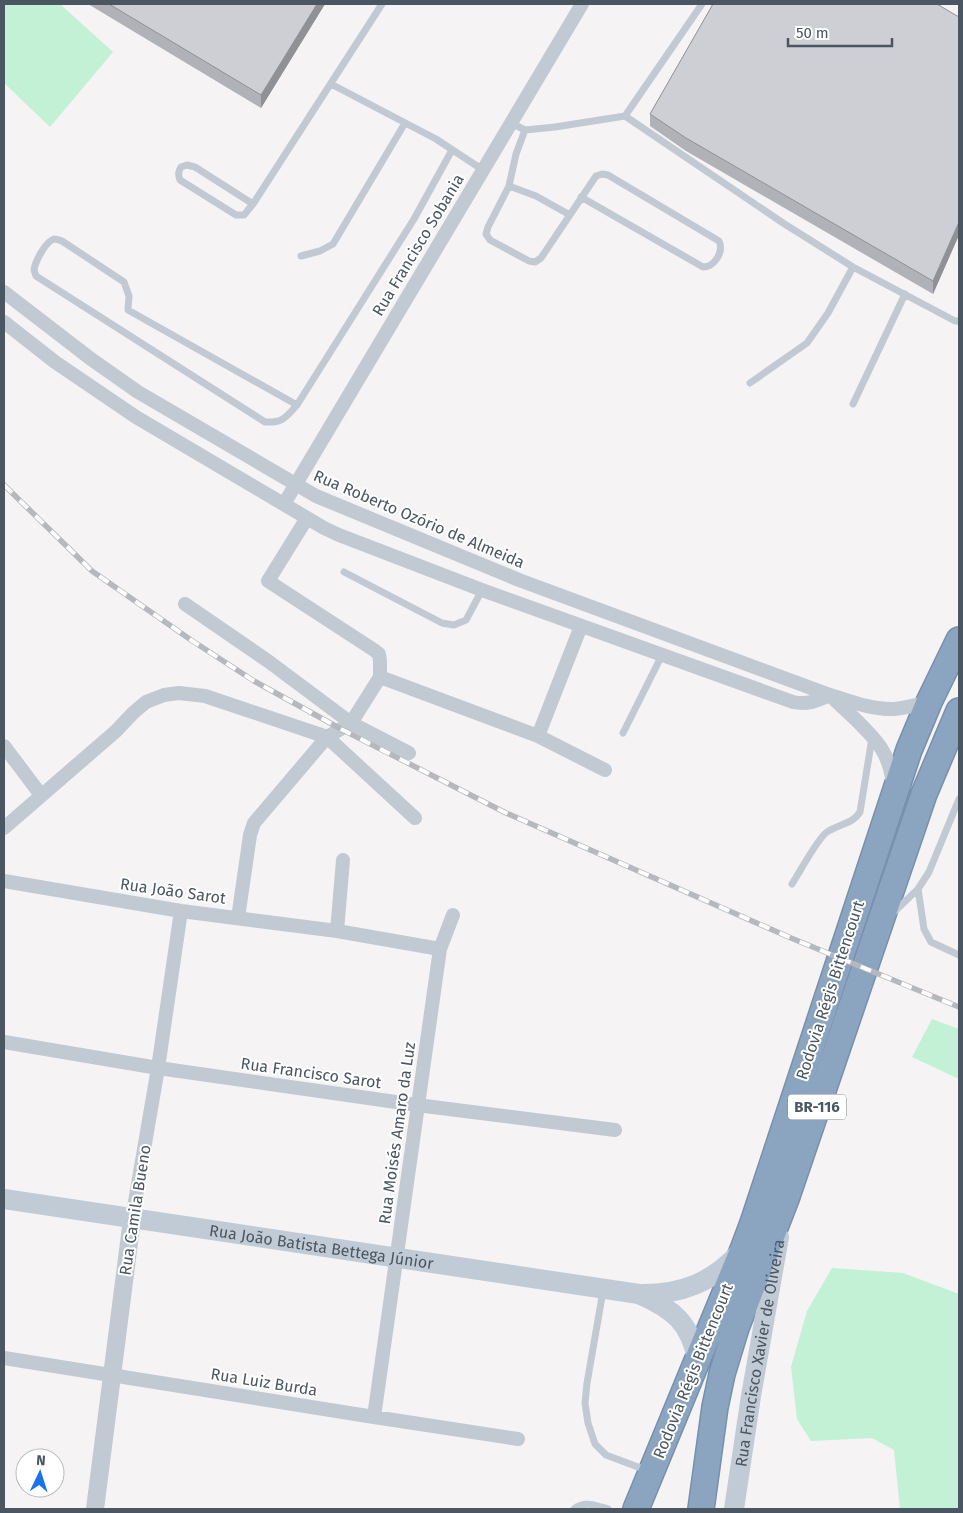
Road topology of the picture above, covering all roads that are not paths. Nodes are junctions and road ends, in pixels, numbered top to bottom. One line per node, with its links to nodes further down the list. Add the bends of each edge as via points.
1 (382, 4): 4 (lane)
2 (582, 4): 7 (street, Rua Francisco Sobania)
3 (702, 4): 5 (lane)
4 (331, 84): 6 (lane); 13 (lane)
5 (625, 116): 8 (lane); 16 (lane)
6 (405, 123): 9 (lane); 15 (lane, via 333,244)
7 (511, 123): 8 (lane); 10 (street, Rua Francisco Sobania)
8 (525, 130): 11 (lane)
9 (452, 150): 10 (lane); 25 (lane, via 414,219)
10 (483, 170): 28 (street, Rua Francisco Sobania)
11 (509, 186): 14 (lane, via 536,196); 14 (lane, via 486,234 490,240 529,261 541,258)
12 (581, 197): 12 (lane, via 596,176 608,175 719,241 721,251 712,265 703,267); 14 (lane)
13 (253, 204): 13 (lane, via 244,216 236,215 180,180 178,171 181,166 195,167)
14 (570, 215)
15 (300, 256)
16 (853, 267): 17 (lane); 22 (lane, via 807,343)
17 (905, 294): 19 (lane); 24 (lane)
18 (5, 295): 21 (street, Rua Roberto Ozório de Almeida)
19 (959, 321)
20 (4, 322): 23 (street)
21 (120, 380): 23 (street); 26 (street, Rua Roberto Ozório de Almeida)
22 (750, 383)
23 (107, 398): 27 (street)
24 (852, 404)
25 (297, 405): 25 (lane, via 283,420 265,422 36,276 34,270 39,255 51,240 62,241 124,282 129,296 128,310)
26 (247, 457): 27 (street); 28 (street, Rua Roberto Ozório de Almeida)
27 (236, 476): 29 (street)
28 (295, 485): 29 (street, Rua Francisco Sobania); 31 (street, Rua Roberto Ozório de Almeida, via 335,505)
29 (284, 504): 30 (street)
30 (307, 518): 33 (street, via 338,535); 39 (street, via 268,581 379,654)
31 (491, 569): 33 (street); 36 (street, Rua Roberto Ozório de Almeida)
32 (344, 572): 33 (lane, via 442,623 454,625 466,620)
33 (482, 590): 35 (street)
34 (185, 604): 43 (street, via 268,660)
35 (581, 626): 38 (street); 45 (street)
36 (670, 636): 38 (street); 40 (street, Rua Roberto Ozório de Almeida)
37 (959, 640): 41 (highway, Rodovia Régis Bittencourt / BR-116)
38 (662, 655): 40 (street, via 793,702 813,702); 44 (lane)
39 (380, 677): 43 (street); 45 (street)
40 (830, 695): 41 (street, Rua Roberto Ozório de Almeida, via 876,708 893,709); 47 (street, Rua Roberto Ozório de Almeida)
41 (929, 702): 51 (highway, Rodovia Régis Bittencourt / BR-116)
42 (959, 712): 63 (highway, Rodovia Régis Bittencourt / BR-116, via 924,794)
43 (351, 723): 46 (street); 49 (street)
44 (623, 733)
45 (538, 736): 50 (street)
46 (327, 737): 52 (street, via 205,696 164,695 146,702 116,732); 54 (street); 62 (street, via 254,823)
47 (872, 738): 51 (street, Rua Roberto Ozório de Almeida, via 888,761); 58 (lane, via 857,818 820,838)
48 (4, 746): 52 (street)
49 (409, 753)
50 (605, 770)
51 (895, 792): 74 (highway, Rodovia Régis Bittencourt / BR-116)
52 (41, 795): 55 (street)
53 (959, 799): 59 (lane, via 929,872)
54 (415, 818)
55 (4, 828)
56 (343, 860): 64 (street)
57 (4, 881): 60 (street, Rua João Sarot)
58 (792, 884)
59 (918, 889): 63 (lane); 66 (lane, via 924,929 931,942)
60 (181, 911): 62 (street, Rua João Sarot); 68 (street, Rua Camila Bueno)
61 (453, 915): 65 (street, Rua Moisés Amaro da Luz)
62 (238, 918): 64 (street, Rua João Sarot)
63 (879, 926): 72 (highway, Rodovia Régis Bittencourt / BR-116)
64 (338, 931): 65 (street, Rua João Sarot)
65 (440, 949): 69 (street, Rua Moisés Amaro da Luz)
66 (959, 955)
67 (4, 1042): 68 (street, Rua Francisco Sarot)
68 (158, 1068): 69 (street, Rua Francisco Sarot); 73 (street, Rua Camila Bueno)
69 (417, 1105): 70 (street, Rua Francisco Sarot); 75 (street, Rua Moisés Amaro da Luz)
70 (614, 1130)
71 (4, 1199): 73 (main road, Rua João Batista Bettega Júnior)
72 (786, 1199): 88 (highway, Rodovia Régis Bittencourt / BR-116, via 736,1328 722,1374); 89 (main road, Rua Francisco Xavier de Oliveira, via 750,1396)
73 (132, 1219): 75 (main road, Rua João Batista Bettega Júnior); 80 (street, Rua Camila Bueno)
74 (744, 1247): 77 (main road, Rua João Batista Bettega Júnior, via 730,1263 703,1282 672,1292); 79 (highway, Rodovia Régis Bittencourt / BR-116)
75 (398, 1258): 76 (main road, Rua João Batista Bettega Júnior); 81 (street, Rua Moisés Amaro da Luz)
76 (604, 1289): 77 (main road, Rua João Batista Bettega Júnior); 83 (lane, via 587,1383 588,1422 596,1444 606,1455)
77 (639, 1294): 79 (main road, Rua João Batista Bettega Júnior, via 678,1318 690,1334)
78 (4, 1358): 80 (street, Rua Luiz Burda)
79 (698, 1359): 83 (highway, Rodovia Régis Bittencourt / BR-116)
80 (112, 1376): 81 (street, Rua Luiz Burda); 84 (street, Rua Camila Bueno)
81 (374, 1418): 82 (street, Rua Luiz Burda)
82 (518, 1439)
83 (651, 1472): 87 (highway, Rodovia Régis Bittencourt / BR-116)
84 (95, 1509)
85 (574, 1509): 86 (lane, via 580,1504 590,1504)
86 (608, 1509)
87 (636, 1509)
88 (701, 1509)
89 (734, 1509)

